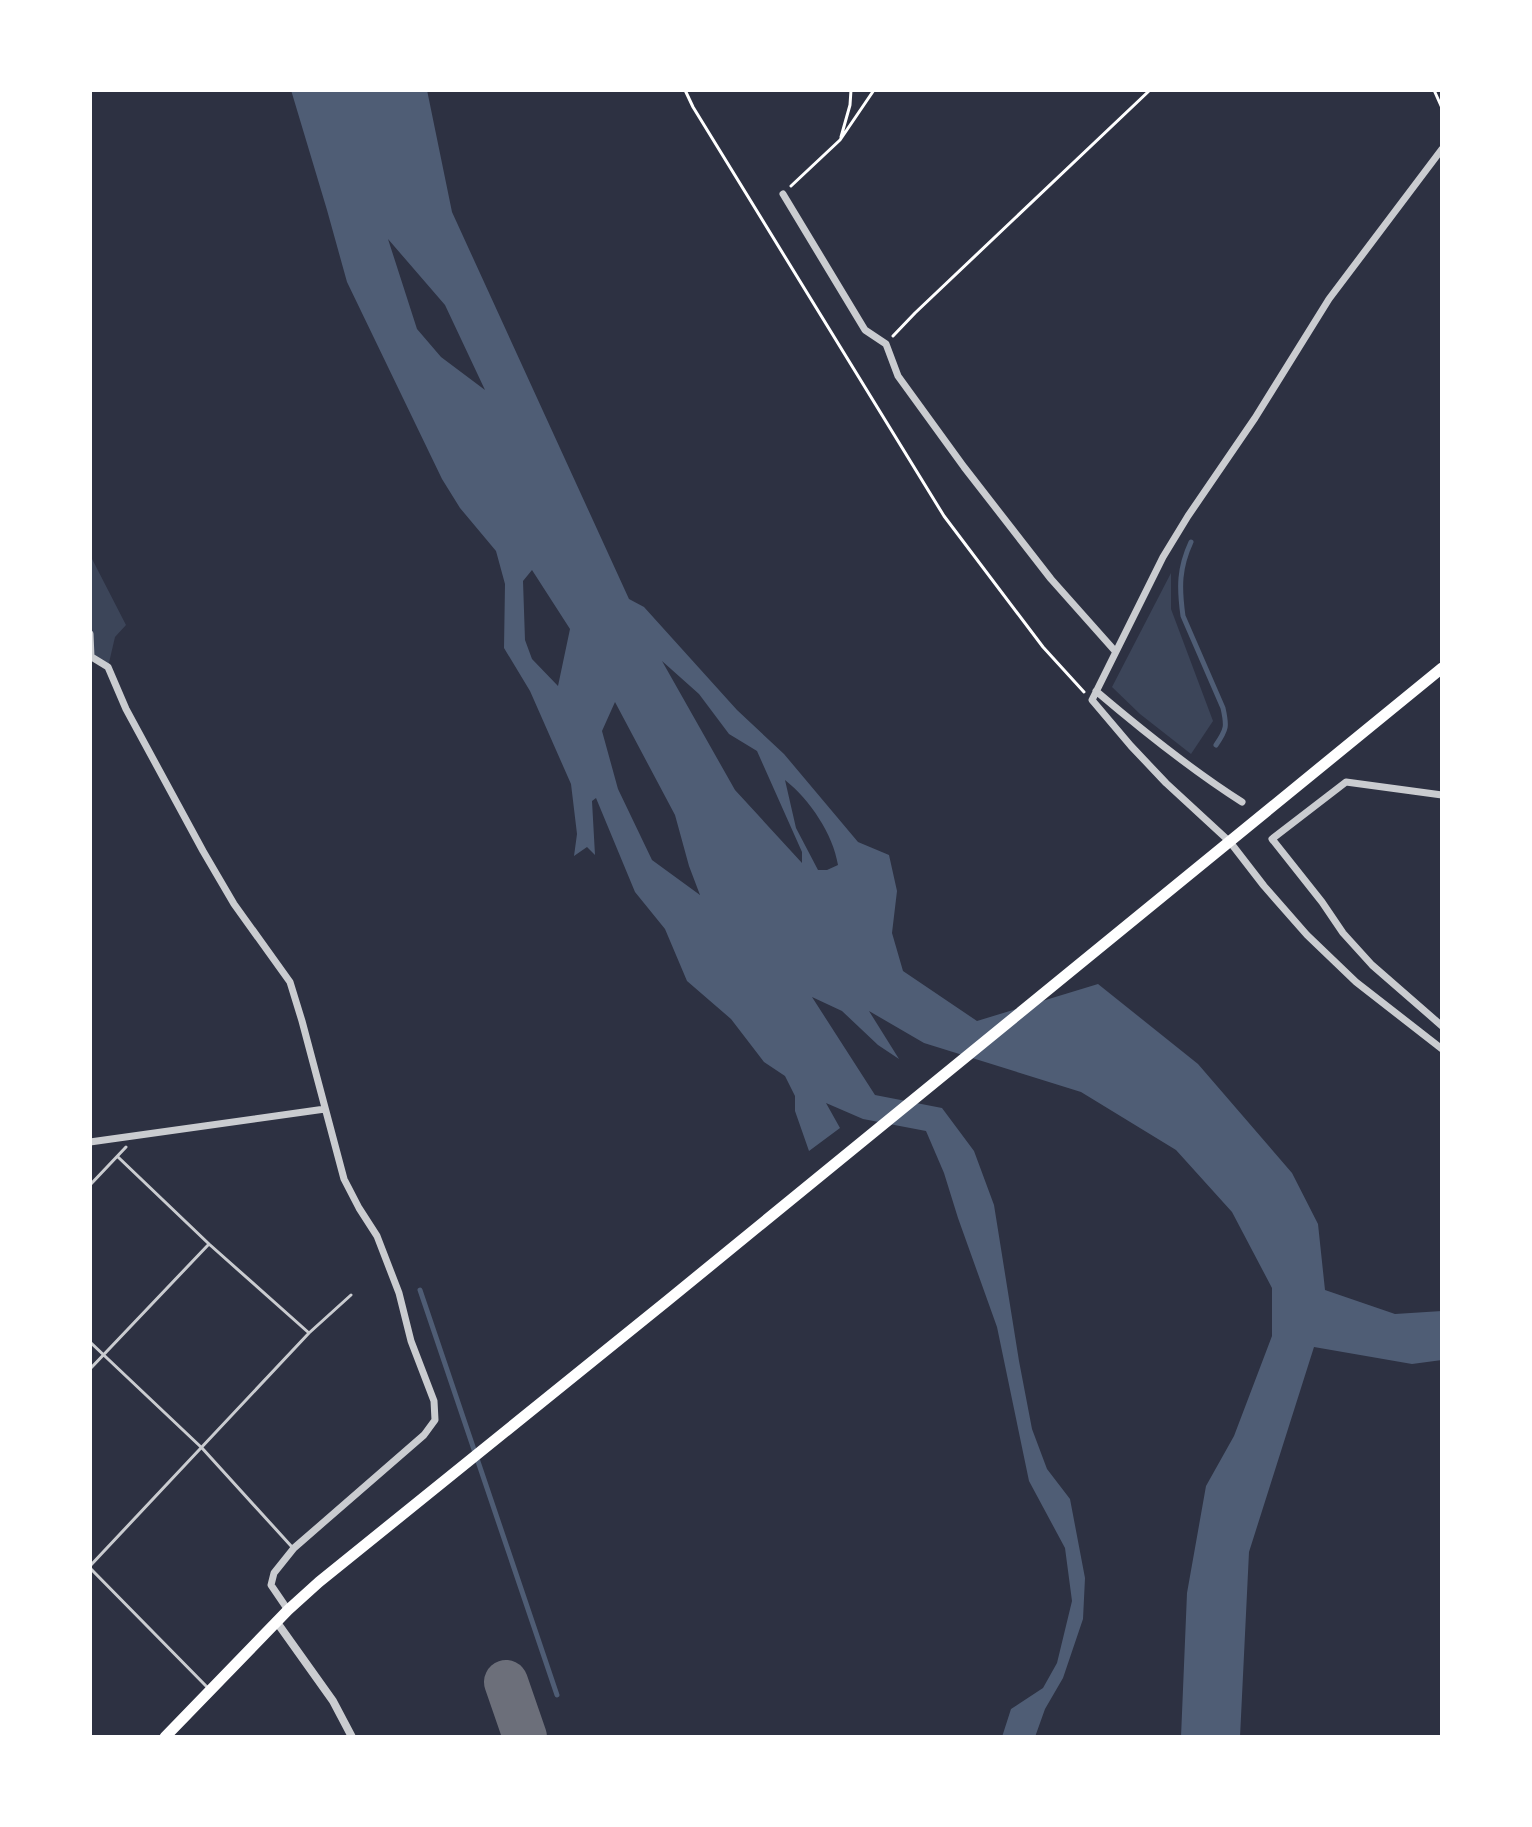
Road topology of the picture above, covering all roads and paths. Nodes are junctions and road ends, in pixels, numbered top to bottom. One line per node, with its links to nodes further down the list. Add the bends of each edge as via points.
1 (685, 90): 16 (path, via 944,516 1043,647)
2 (851, 90): 7 (path)
3 (874, 90): 7 (path)
4 (1150, 90): 10 (path)
5 (1434, 90): 6 (path)
6 (1442, 108)
7 (840, 140): 9 (path)
8 (1442, 149): 12 (street, via 1329,299 1163,557)
9 (783, 194): 10 (street, via 865,330)
10 (886, 344): 12 (street, via 898,376 964,467)
11 (90, 634): 13 (street)
12 (1115, 651): 15 (street)
13 (91, 656): 22 (street, via 108,667 203,851 290,982)
14 (1442, 668): 19 (highway)
15 (1096, 691): 16 (street); 18 (street)
16 (1092, 700): 19 (street, via 1166,783)
17 (1442, 795): 20 (street, via 1346,782 1272,839 1372,965)
18 (1242, 802)
19 (1230, 842): 21 (street, via 1307,935 1356,982); 36 (highway)
20 (1442, 1026)
21 (1442, 1049)
22 (325, 1109): 23 (street); 34 (street, via 344,1179 377,1236 399,1293 434,1401 435,1420)
23 (90, 1142)
24 (126, 1147): 25 (lane)
25 (118, 1157): 26 (lane); 27 (lane)
26 (90, 1185)
27 (209, 1244): 29 (lane); 31 (lane)
28 (351, 1295): 29 (lane)
29 (309, 1333): 33 (lane)
30 (90, 1342): 31 (lane)
31 (104, 1355): 32 (lane); 33 (lane)
32 (90, 1369)
33 (202, 1448): 34 (lane); 35 (lane)
34 (294, 1548): 36 (street, via 271,1585)
35 (90, 1567): 38 (lane)
36 (288, 1610): 37 (highway)
37 (276, 1621): 38 (highway); 40 (street)
38 (211, 1691): 39 (highway)
39 (165, 1737)
40 (352, 1737)

